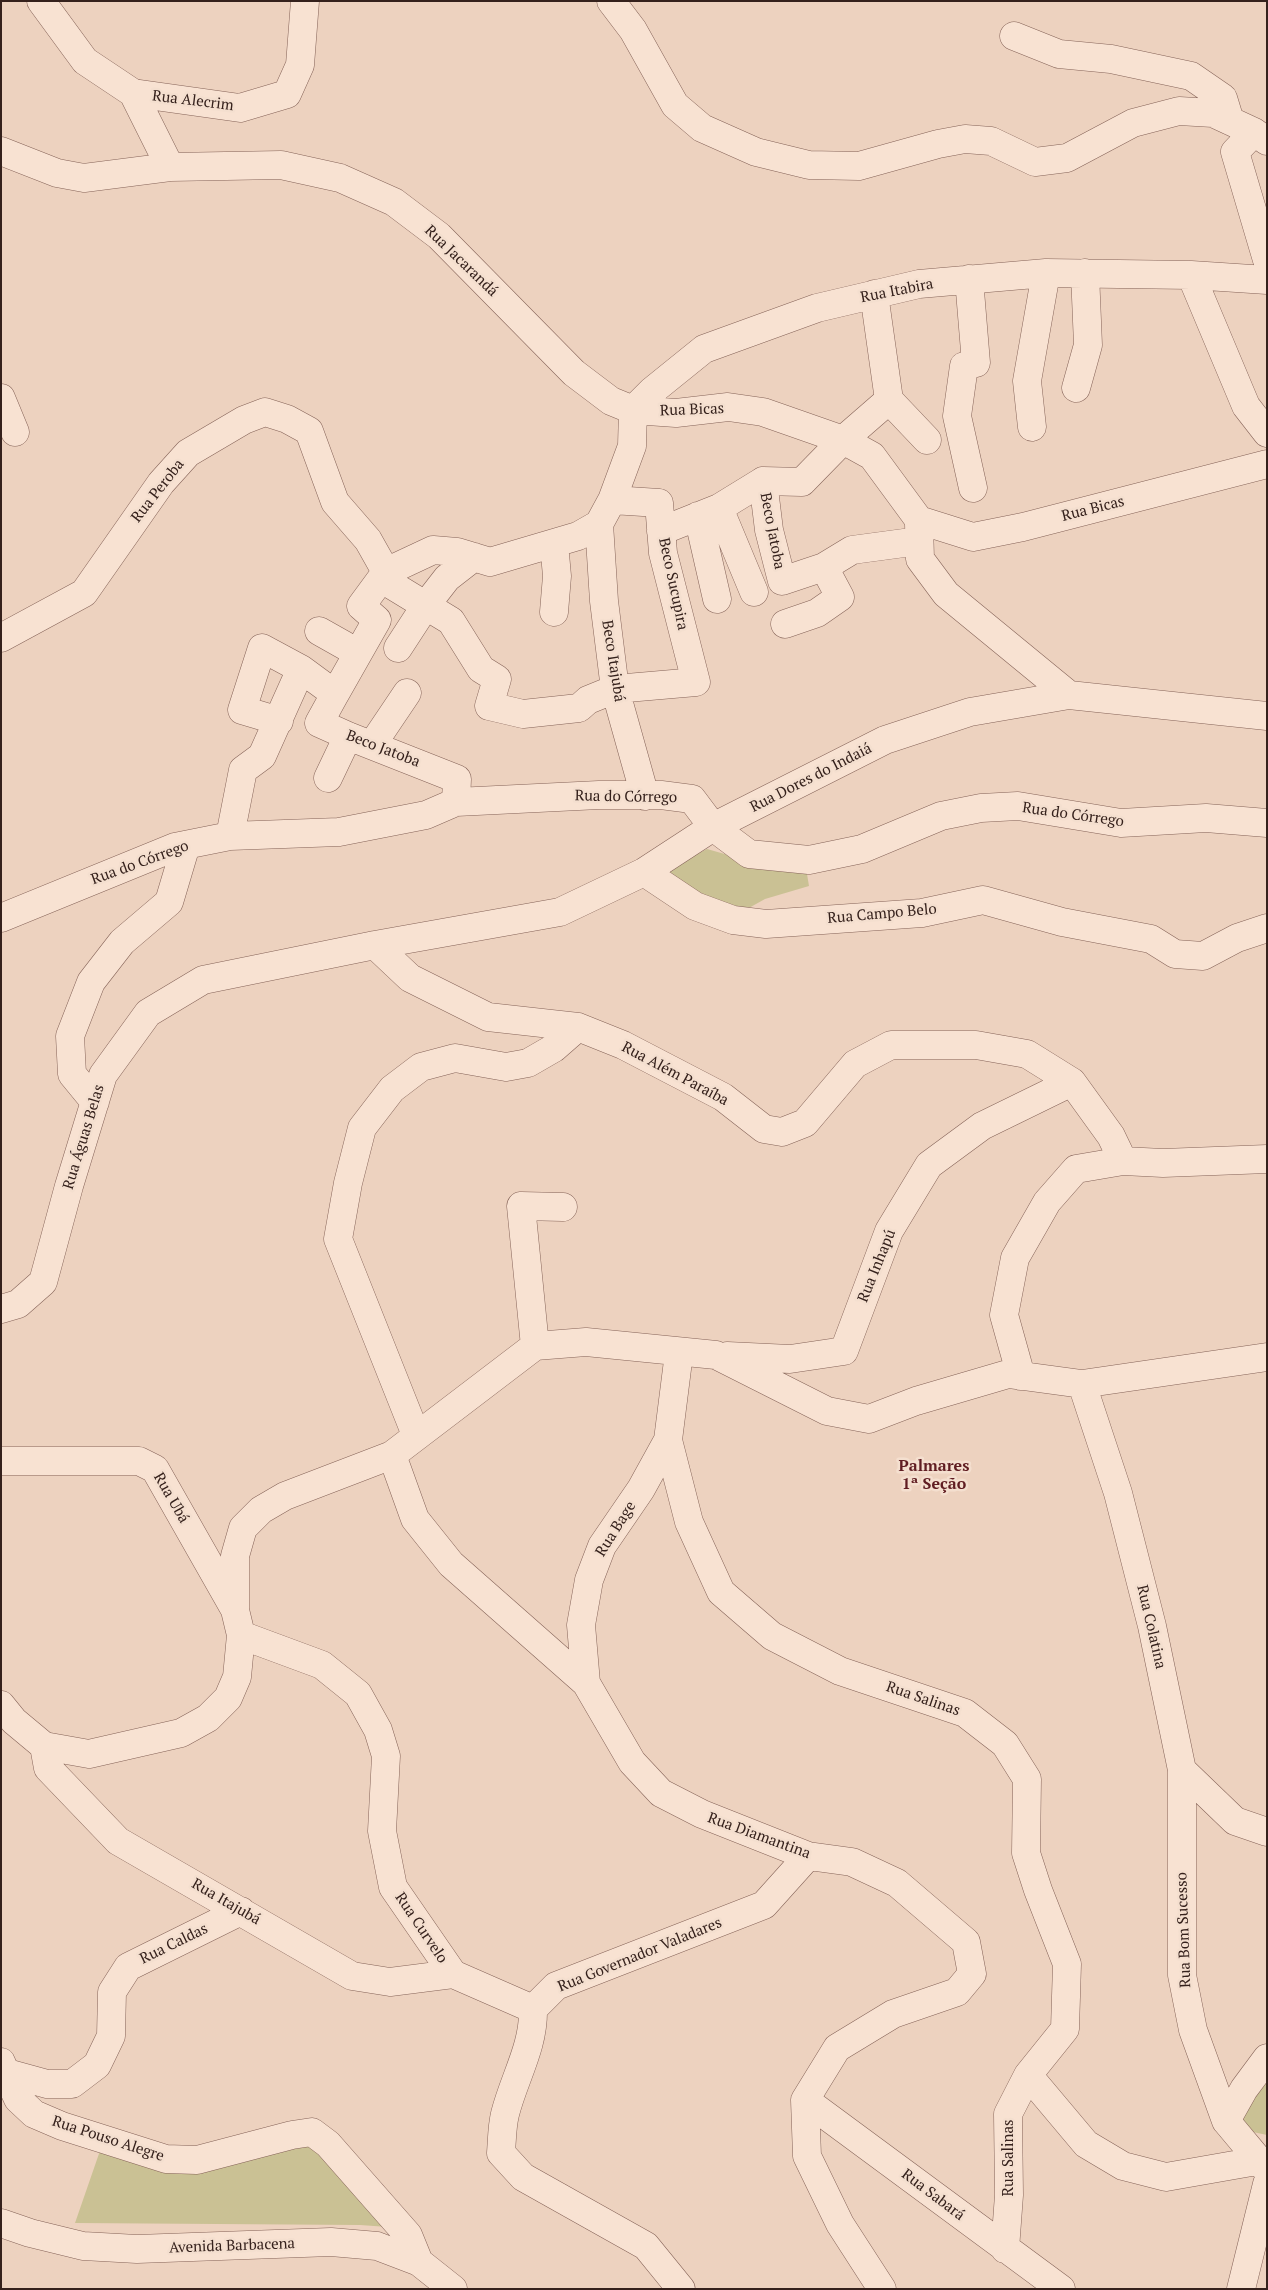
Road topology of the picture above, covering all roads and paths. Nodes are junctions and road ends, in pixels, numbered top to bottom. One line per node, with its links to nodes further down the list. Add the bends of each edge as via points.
1 (41, 1): 5 (street, Rua Alecrim, via 85,61)
2 (305, 1): 5 (street, Rua Alecrim, via 300,65 287,94 240,108)
3 (611, 1): 6 (street, via 633,30 675,105 702,128 756,152 809,165 859,166 965,139 991,141 1035,162 1067,158 1133,123 1179,111 1213,113)
4 (1014, 36): 6 (street, via 1059,54 1111,58 1191,76 1223,98)
5 (133, 94): 8 (street)
6 (1250, 131): 9 (street, via 1235,152)
7 (1, 151): 8 (street, Rua Jacarandá, via 57,173 84,178)
8 (170, 167): 19 (street, Rua Jacarandá, via 281,164 340,178 394,202 439,236 574,374 611,401)
9 (1267, 260)
10 (1046, 273): 11 (street, Rua Itabira); 13 (street, Rua Itabira); 20 (street, via 1027,381)
11 (1085, 273): 12 (street, Rua Itabira); 16 (street, via 1088,345)
12 (1191, 275): 14 (street, Rua Itabira); 22 (street, via 1246,406)
13 (969, 279): 15 (street, Rua Itabira, via 919,284); 27 (street, via 976,363 964,366 957,416)
14 (1267, 280)
15 (874, 294): 18 (street); 19 (street, Rua Itabira, via 817,308 704,349)
16 (1076, 388)
17 (1, 398): 21 (street)
18 (889, 400): 23 (street, Beco Jatoba); 24 (street)
19 (634, 410): 23 (street, Rua Bicas, via 676,413 728,407 763,412); 28 (street, via 632,446)
20 (1032, 427)
21 (15, 432)
22 (1267, 433)
23 (844, 440): 26 (street, Beco Jatoba, via 802,482); 31 (street, Rua Bicas, via 872,456)
24 (927, 440)
25 (1267, 464): 31 (street, Rua Bicas, via 973,537)
26 (762, 481): 29 (street, Beco Jatoba); 34 (street, Beco Jatoba, via 769,530 782,581)
27 (973, 488)
28 (605, 512): 30 (street, Beco Sucupira, via 659,503); 32 (street, via 578,536); 46 (street, Beco Itajubá, via 604,601)
29 (708, 512): 30 (street, Beco Jatoba); 36 (street); 37 (street)
30 (661, 531): 46 (street, Beco Sucupira, via 663,553 696,682)
31 (919, 531): 34 (street, via 852,550); 49 (street, Rua Bicas, via 920,559 946,594)
32 (554, 542): 33 (street, via 490,562); 39 (street, via 557,576)
33 (474, 557): 35 (street, via 433,550); 38 (street, via 447,578)
34 (824, 567): 40 (street, via 840,597 817,613)
35 (384, 576): 38 (street); 42 (street, Rua Peroba, via 368,540 335,502 309,431 265,412 244,420 188,453 162,483 84,592); 44 (street, via 361,606 377,620)
36 (754, 592)
37 (717, 599)
38 (426, 605): 43 (street); 46 (street, via 452,621 481,669 497,679 489,706 523,714 579,708 588,700)
39 (554, 612)
40 (785, 624)
41 (319, 631): 44 (street)
42 (1, 638)
43 (398, 648)
44 (358, 653): 48 (street)
45 (301, 669): 48 (street); 51 (street); 51 (street, via 262,648 242,710)
46 (615, 689): 54 (street, Beco Itajubá)
47 (407, 693): 52 (street)
48 (335, 694): 52 (street, Beco Jatoba, via 319,723)
49 (1068, 695): 50 (street, Rua Dores do Indaiá); 57 (street, Rua Dores do Indaiá, via 970,712 885,740)
50 (1267, 716)
51 (279, 721): 58 (street, via 262,756 243,770)
52 (360, 741): 53 (street); 55 (street, Beco Jatoba, via 457,779)
53 (328, 778)
54 (645, 796): 55 (street, Rua do Córrego); 57 (street, Rua do Córrego, via 692,799)
55 (456, 802): 58 (street, Rua do Córrego, via 426,815 339,832)
56 (1267, 823): 57 (street, Rua do Córrego, via 1206,818 1121,823 1018,806 981,808 941,816 862,849 809,860 749,854)
57 (713, 827): 60 (street, Rua Dores do Indaiá)
58 (230, 836): 59 (street, Rua do Córrego)
59 (186, 845): 61 (street, Rua do Córrego); 66 (street, via 169,902 122,942 91,982 70,1036 72,1074)
60 (644, 872): 62 (street, Rua Campo Belo, via 695,906 733,920 766,924 922,913 983,900 1062,922 1151,940 1175,954 1203,956 1237,938); 63 (street, Rua Dores do Indaiá, via 560,912)
61 (8, 918)
62 (1263, 932)
63 (376, 945): 64 (street, Rua Além Paraíba, via 410,978 488,1017); 66 (street, Rua Águas Belas, via 203,980 148,1013 103,1075)
64 (578, 1027): 65 (street, Rua Além Paraíba, via 623,1045 722,1096 764,1128 782,1132 806,1123 855,1064 891,1045 976,1045 1027,1054); 77 (street, via 554,1048 528,1063 506,1067 454,1058 421,1067 392,1089 362,1128 338,1239)
65 (1072, 1082): 68 (street, Rua Além Paraíba, via 1111,1136); 73 (street, Rua Inhapú, via 982,1126 930,1165 889,1231 844,1351 790,1359)
66 (95, 1102): 70 (street, Rua Águas Belas, via 44,1282 18,1304)
67 (1267, 1159): 68 (street, via 1163,1163)
68 (1123, 1161): 75 (street, via 1076,1169 1048,1202 1015,1258 1004,1316)
69 (563, 1207): 71 (street, via 521,1206)
70 (1, 1309)
71 (535, 1346): 72 (street, via 586,1342); 77 (street)
72 (679, 1353): 73 (street); 78 (street, Rua Salinas)
73 (716, 1355): 75 (street, via 827,1411 869,1419 916,1401 1008,1374)
74 (1267, 1358): 76 (street)
75 (1021, 1376): 76 (street)
76 (1082, 1384): 85 (street, Rua Colatina, via 1121,1502 1152,1626)
77 (416, 1436): 79 (street)
78 (668, 1440): 82 (street, Rua Bage, via 641,1489 602,1546 589,1580 581,1624); 93 (street, Rua Salinas, via 689,1522 721,1592 772,1636 840,1671 965,1713 1005,1744 1027,1779 1026,1853 1068,1964 1064,2029)
79 (392, 1455): 81 (street, via 285,1496 261,1510 243,1528 235,1556); 82 (street, Rua Diamantina, via 415,1518 451,1564)
80 (1, 1461): 81 (street, Rua Ubá, via 139,1461 155,1469)
81 (238, 1622): 84 (street, via 237,1677 228,1698 208,1718 181,1733 89,1754); 89 (street, Rua Curvelo, via 322,1665 358,1694 378,1730 386,1756 382,1831 394,1887)
82 (586, 1684): 87 (street, Rua Diamantina, via 632,1762 661,1793 702,1814)
83 (1, 1705): 84 (street, via 14,1721)
84 (44, 1746): 88 (street, Rua Itajubá, via 48,1768 118,1841)
85 (1182, 1770): 86 (street, via 1236,1821); 95 (street, Rua Bom Sucesso, via 1182,1975 1193,2030)
86 (1267, 1832)
87 (808, 1856): 90 (street, Rua Governador Valadares, via 764,1905 556,1986); 94 (street, Rua Diamantina, via 852,1862 897,1883 966,1942 972,1974 958,1992 893,2014 837,2048)
88 (241, 1911): 89 (street, Rua Itajubá, via 352,1976 390,1982); 92 (street, Rua Caldas, via 128,1967 112,1992 110,2036 97,2065 72,2084 48,2084)
89 (452, 1974): 90 (street, Rua Curvelo)
90 (533, 2009): 101 (street, via 530,2043 504,2115 501,2153 523,2177 646,2246)
91 (1267, 2058): 95 (street)
92 (4, 2068): 99 (street, Rua Pouso Alegre, via 18,2099 34,2114 166,2159 196,2160 312,2132 328,2144 408,2235)
93 (1028, 2075): 96 (street, via 1086,2144 1123,2166 1166,2177); 98 (street, Rua Salinas, via 1008,2114 1009,2195)
94 (805, 2100): 98 (street, Rua Sabará); 102 (street, via 806,2156 840,2224)
95 (1226, 2121): 96 (street, Rua Bom Sucesso)
96 (1264, 2172): 104 (street)
97 (1, 2223): 99 (street, Avenida Barbacena, via 83,2246 137,2249 331,2242 377,2246)
98 (1005, 2249): 103 (street, Rua Sabará)
99 (419, 2262): 100 (street, Avenida Barbacena)
100 (454, 2289)
101 (682, 2289)
102 (882, 2289)
103 (1061, 2289)
104 (1241, 2289)

